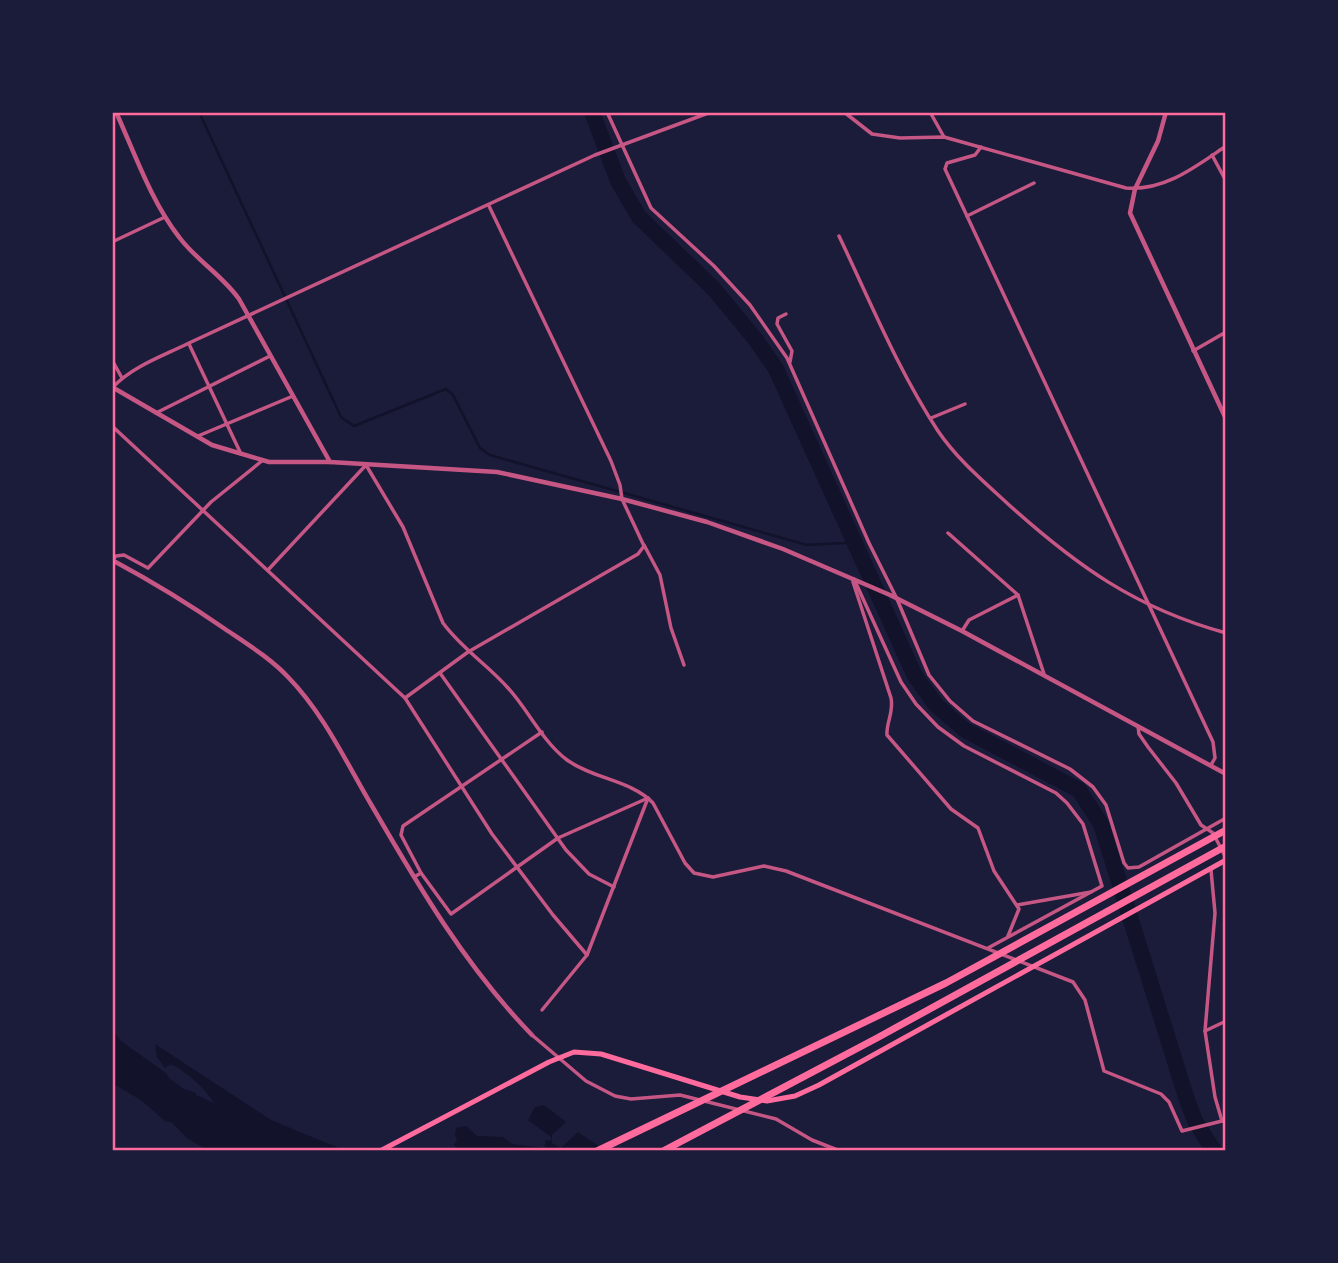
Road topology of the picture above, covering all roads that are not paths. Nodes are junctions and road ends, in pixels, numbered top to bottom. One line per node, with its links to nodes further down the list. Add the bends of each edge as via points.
1 (116, 112): 17 (street)
2 (607, 112): 8 (street)
3 (711, 112): 8 (street)
4 (844, 112): 7 (street, via 872,134)
5 (930, 112): 7 (street)
6 (1166, 112): 14 (street)
7 (944, 137): 10 (street)
8 (618, 145): 15 (street); 27 (street, via 651,208 750,305)
9 (1226, 146): 11 (street)
10 (981, 147): 14 (street); 16 (street, via 975,155 945,166)
11 (1212, 155): 12 (street); 14 (street, via 1168,182)
12 (1226, 181)
13 (1034, 183): 16 (street)
14 (1135, 189): 24 (street, via 1131,218)
15 (489, 205): 21 (street); 43 (street, via 611,461)
16 (967, 216): 52 (street)
17 (165, 217): 19 (street); 21 (street, via 181,240 231,288)
18 (839, 236): 34 (street)
19 (112, 242)
20 (786, 314): 27 (street, via 777,324 792,351)
21 (248, 315): 23 (street); 25 (street)
22 (1226, 332): 24 (street)
23 (189, 343): 28 (street); 29 (street)
24 (1194, 351): 35 (street)
25 (270, 356): 29 (street); 31 (street)
26 (112, 360): 28 (street)
27 (790, 363): 51 (street)
28 (122, 378): 30 (street)
29 (210, 386): 33 (street); 36 (street)
30 (112, 388): 33 (street)
31 (293, 396): 36 (street); 41 (street)
32 (965, 404): 34 (street)
33 (156, 413): 38 (street)
34 (931, 418): 52 (street, via 962,461 1043,535 1100,579)
35 (1226, 419)
36 (228, 423): 38 (street); 39 (street)
37 (112, 426): 44 (street)
38 (196, 437): 39 (street)
39 (242, 456): 40 (street)
40 (263, 460): 41 (street); 44 (street)
41 (330, 463): 42 (street)
42 (366, 465): 43 (street, via 497,472); 48 (street); 55 (street, via 403,527 443,623)
43 (622, 499): 46 (street); 49 (street, via 706,522)
44 (204, 510): 47 (street, via 148,568 124,555); 48 (street)
45 (948, 533): 50 (street)
46 (643, 541): 55 (street, via 638,554); 56 (street, via 660,575)
47 (112, 560): 76 (street, via 215,622 288,677 327,728)
48 (268, 570): 59 (street)
49 (854, 579): 51 (street); 78 (street, via 901,682 938,727 964,746 1056,793 1073,810 1083,824 1102,883); 79 (street, via 891,698 887,736 951,809 978,828 994,871)
50 (1018, 595): 53 (street, via 969,620); 58 (street)
51 (897, 598): 53 (street); 68 (street, via 925,668 950,701 973,721 1070,769 1093,787 1106,805 1128,868 1139,867)
52 (1147, 605): 54 (street); 63 (street, via 1213,742)
53 (962, 631): 58 (street)
54 (1226, 633)
55 (468, 652): 57 (street); 61 (street, via 509,688)
56 (684, 665)
57 (440, 673): 59 (street); 62 (street)
58 (1044, 675): 60 (street)
59 (405, 698): 65 (street)
60 (1138, 726): 63 (street); 68 (street, via 1139,734)
61 (542, 732): 62 (street); 66 (street, via 574,765)
62 (501, 760): 65 (street); 70 (street)
63 (1210, 765): 64 (street)
64 (1226, 774)
65 (461, 787): 73 (street); 75 (street, via 400,830)
66 (648, 798): 70 (street); 77 (street); 81 (street, via 685,863 700,876 757,866 786,871)
67 (1226, 818): 68 (street)
68 (1206, 829): 72 (street, via 1213,833)
69 (1226, 830): 91 (highway, via 934,989)
70 (558, 838): 73 (street); 77 (street, via 583,869)
71 (1226, 846): 92 (highway)
72 (1226, 859): 74 (main road)
73 (516, 868): 75 (street, via 451,914); 82 (street)
74 (1211, 869): 83 (main road); 86 (street, via 1215,914)
75 (421, 873): 76 (street)
76 (413, 877): 87 (street, via 481,978)
77 (614, 887): 82 (street)
78 (1093, 893): 79 (street); 80 (street)
79 (1017, 905): 80 (street)
80 (1008, 938): 81 (street)
81 (988, 948): 83 (street)
82 (587, 955): 84 (street)
83 (1033, 967): 88 (main road, via 819,1085 786,1098 740,1097 601,1054 574,1052); 89 (street, via 1073,982 1085,1000 1104,1070 1161,1094 1180,1129)
84 (542, 1010)
85 (1226, 1021): 86 (street)
86 (1205, 1031): 89 (street, via 1215,1097)
87 (532, 1035): 88 (street)
88 (557, 1058): 90 (main road); 93 (street, via 615,1096 680,1095 776,1119)
89 (1224, 1120)
90 (380, 1151)
91 (597, 1151)
92 (663, 1151)
93 (839, 1151)

